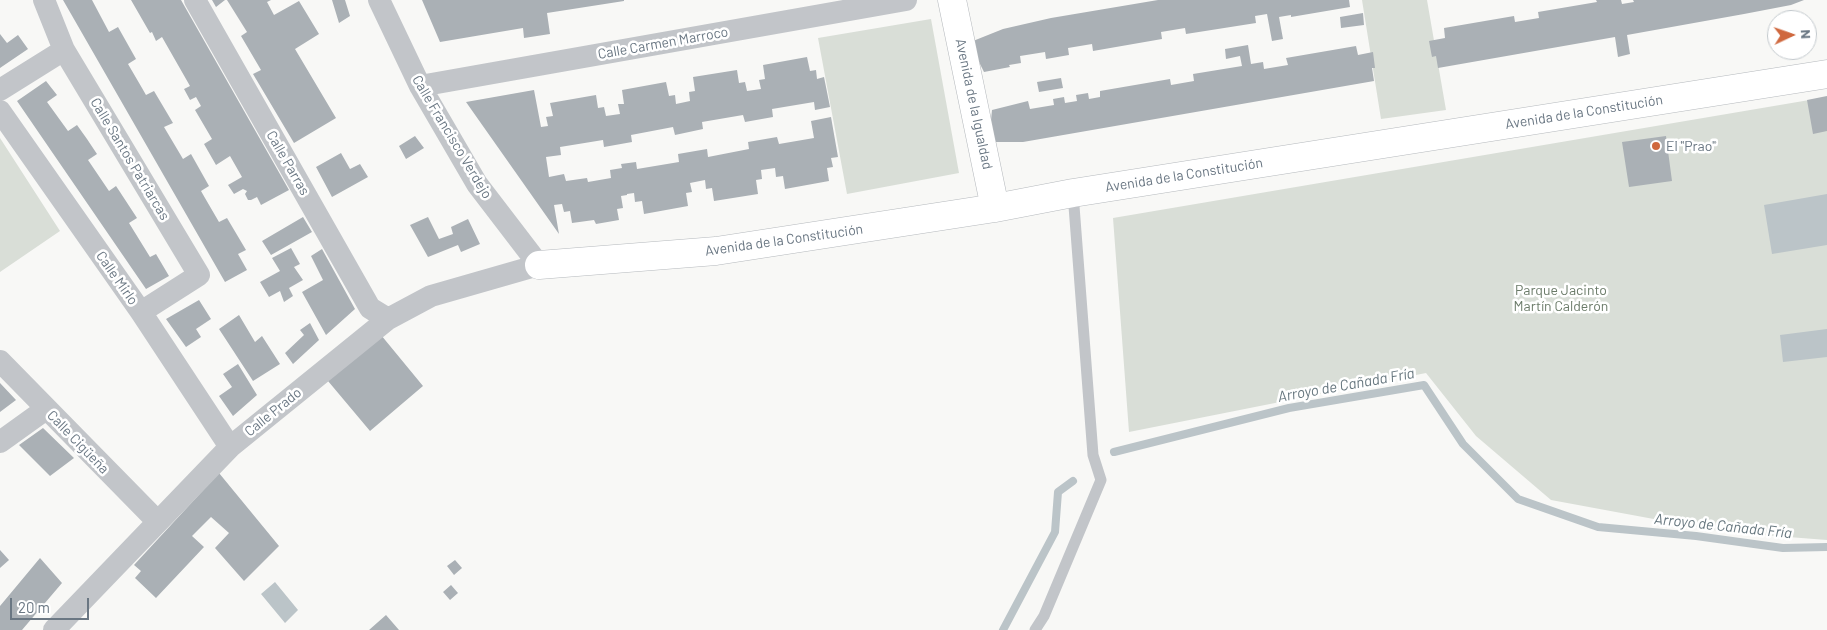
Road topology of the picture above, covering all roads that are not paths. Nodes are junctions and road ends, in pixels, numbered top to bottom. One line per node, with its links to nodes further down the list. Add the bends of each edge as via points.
1 (44, 0): 6 (street)
2 (195, 0): 15 (street, Calle Parras, via 370,308)
3 (380, 0): 8 (street, Calle Francisco Verdejo)
4 (906, 0): 8 (street, Calle Carmen Marroco)
5 (952, 0): 12 (street, Avenida de la Igualdad)
6 (64, 50): 9 (street); 14 (street, Calle Santos Patriarcas, via 199,275)
7 (1827, 74): 11 (street, Avenida de la Constitución)
8 (420, 86): 13 (street, Calle Francisco Verdejo, via 477,184)
9 (0, 90)
10 (0, 110): 14 (street, Calle Mirlo)
11 (1073, 193): 12 (street, Avenida de la Constitución); 22 (lane, via 1093,455 1101,480 1044,616)
12 (995, 208): 13 (street, Avenida de la Constitución, via 716,251)
13 (540, 266): 15 (street, Calle Prado, via 432,296)
14 (141, 312): 19 (street, Calle Mirlo)
15 (388, 319): 19 (street, Calle Prado)
16 (0, 360): 17 (street, Calle Cigüeña)
17 (46, 409): 18 (street); 20 (street, Calle Cigüeña)
18 (0, 442)
19 (230, 447): 20 (street, Calle Prado)
20 (158, 522): 21 (street, Calle Prado)
21 (54, 630)
22 (1035, 630)

